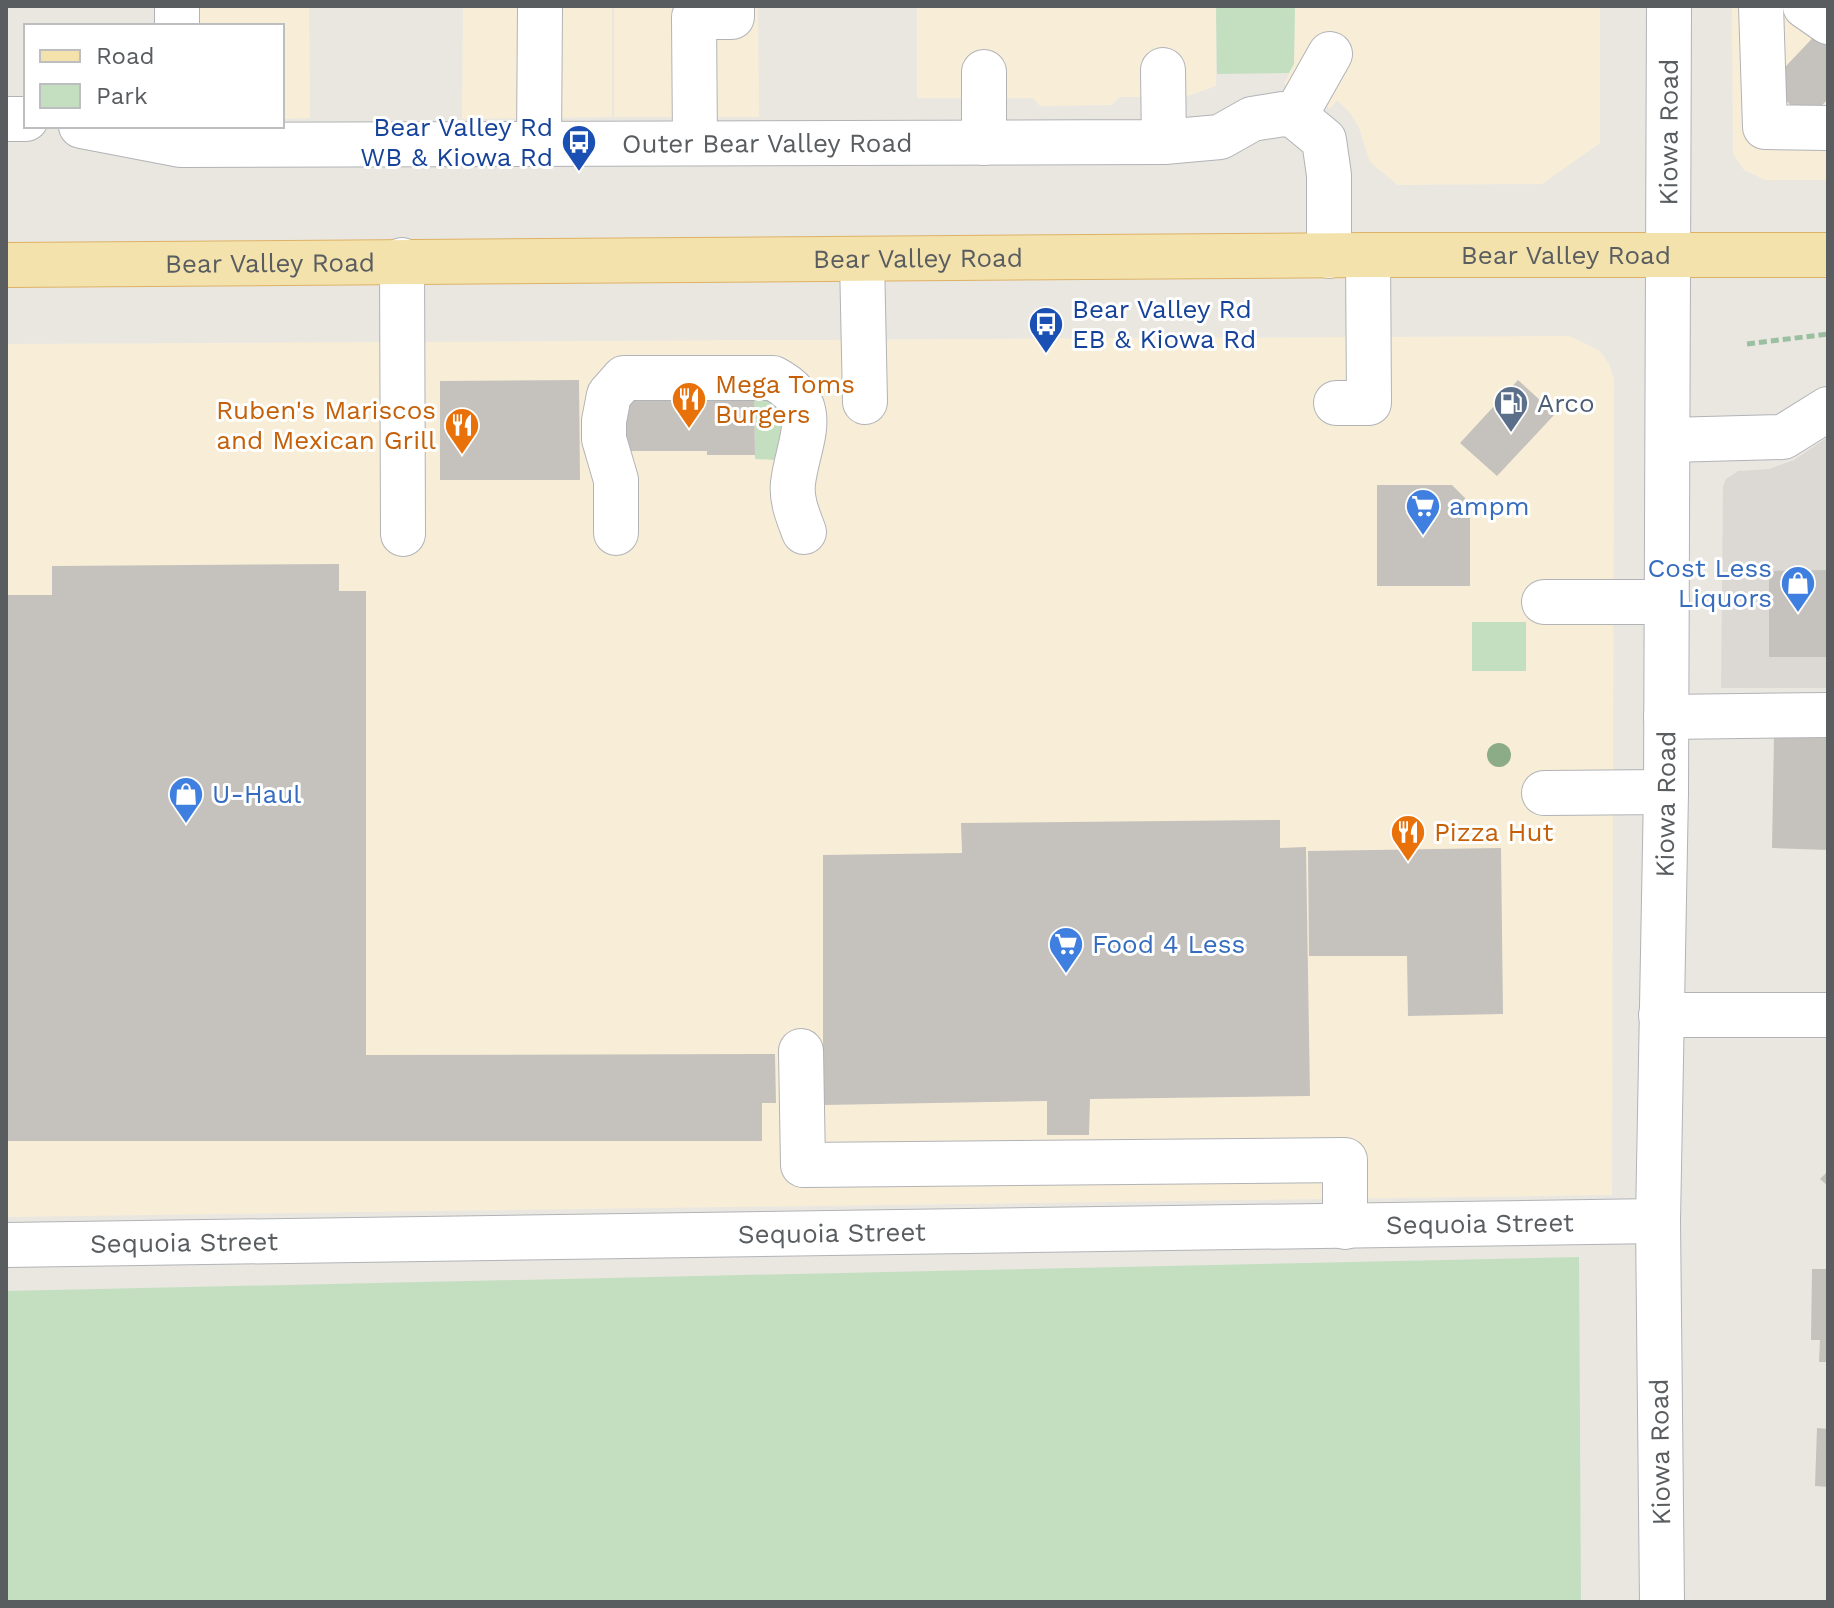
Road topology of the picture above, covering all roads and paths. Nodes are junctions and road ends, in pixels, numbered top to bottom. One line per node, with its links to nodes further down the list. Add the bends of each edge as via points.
1 (540, 6): 17 (street)
2 (732, 6): 15 (street, via 732,17 694,17)
3 (1669, 6): 20 (street, Kiowa Road)
4 (1761, 6): 12 (street, via 1765,127)
5 (1805, 6): 6 (street)
6 (1828, 22)
7 (1330, 54): 10 (street)
8 (1163, 70): 14 (street)
9 (984, 72): 16 (street)
10 (1295, 116): 14 (street, Outer Bear Valley Road, via 1271,114 1220,137); 18 (street, via 1324,140)
11 (91, 128): 13 (street, Outer Bear Valley Road, via 180,145)
12 (1828, 128)
13 (243, 135): 17 (street, Outer Bear Valley Road)
14 (1164, 142): 16 (street, Outer Bear Valley Road)
15 (695, 143): 16 (street, Outer Bear Valley Road); 17 (street, Outer Bear Valley Road)
16 (984, 143)
17 (539, 144)
18 (1348, 255): 20 (main road, Bear Valley Road); 21 (main road, Bear Valley Road); 27 (street, via 1369,403)
19 (1828, 255): 20 (main road, Bear Valley Road)
20 (1668, 256): 29 (street, Kiowa Road)
21 (862, 259): 22 (main road, Bear Valley Road); 26 (street)
22 (402, 260): 23 (main road, Bear Valley Road); 32 (street)
23 (6, 265)
24 (1828, 334): 25 (path)
25 (1747, 344)
26 (865, 402)
27 (1336, 403)
28 (1828, 411): 29 (street, via 1783,437)
29 (1668, 440): 34 (street, Kiowa Road)
30 (804, 532): 31 (street, via 792,486 806,421 790,388 773,378 624,378 609,395 604,421 616,480)
31 (616, 533)
32 (403, 534)
33 (1544, 602): 34 (street)
34 (1667, 602): 36 (street, Kiowa Road)
35 (1828, 715): 36 (street)
36 (1666, 717): 37 (street, Kiowa Road)
37 (1666, 792): 38 (street); 39 (street, Kiowa Road)
38 (1544, 793)
39 (1661, 1015): 40 (street); 42 (street, Kiowa Road)
40 (1828, 1015)
41 (801, 1051): 43 (street, via 803,1165 1345,1160)
42 (1658, 1221): 43 (street, Sequoia Street); 45 (street, Kiowa Road)
43 (1345, 1227): 44 (street, Sequoia Street)
44 (6, 1245)
45 (1662, 1602)

